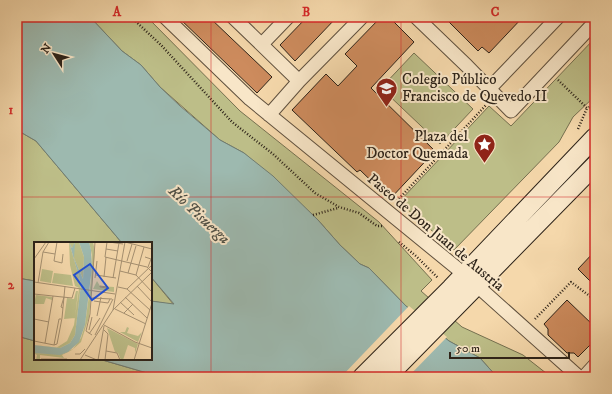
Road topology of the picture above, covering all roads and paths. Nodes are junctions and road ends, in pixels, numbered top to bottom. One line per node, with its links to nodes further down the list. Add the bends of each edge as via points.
1 (131, 17): 17 (path, via 161,45 232,122 273,154 315,193)
2 (164, 17): 14 (street, Paseo de Don Juan de Austria)
3 (233, 17): 9 (street)
4 (288, 17): 9 (street)
5 (362, 17): 11 (street)
6 (416, 17): 12 (street)
7 (558, 17): 12 (street)
8 (595, 22): 10 (street)
9 (262, 44): 11 (street)
10 (549, 72): 12 (street, via 511,111); 13 (path, via 587,108)
11 (299, 81): 14 (street)
12 (492, 92): 18 (path)
13 (595, 105)
14 (269, 115): 18 (street, Paseo de Don Juan de Austria)
15 (595, 137): 24 (main road)
16 (595, 165): 24 (main road)
17 (339, 207): 19 (path); 20 (path)
18 (387, 212): 24 (street, Paseo de Don Juan de Austria)
19 (313, 214)
20 (381, 226): 21 (path); 22 (path)
21 (386, 226)
22 (387, 231)
23 (398, 241): 25 (path, via 416,256)
24 (470, 280): 25 (main road); 27 (street, Paseo de Don Juan de Austria)
25 (445, 295): 29 (main road); 30 (main road)
26 (595, 300): 27 (path, via 571,282)
27 (526, 329): 31 (street, Paseo de Don Juan de Austria)
28 (595, 365): 32 (street)
29 (362, 377)
30 (387, 377)
31 (579, 377)
32 (584, 377)

